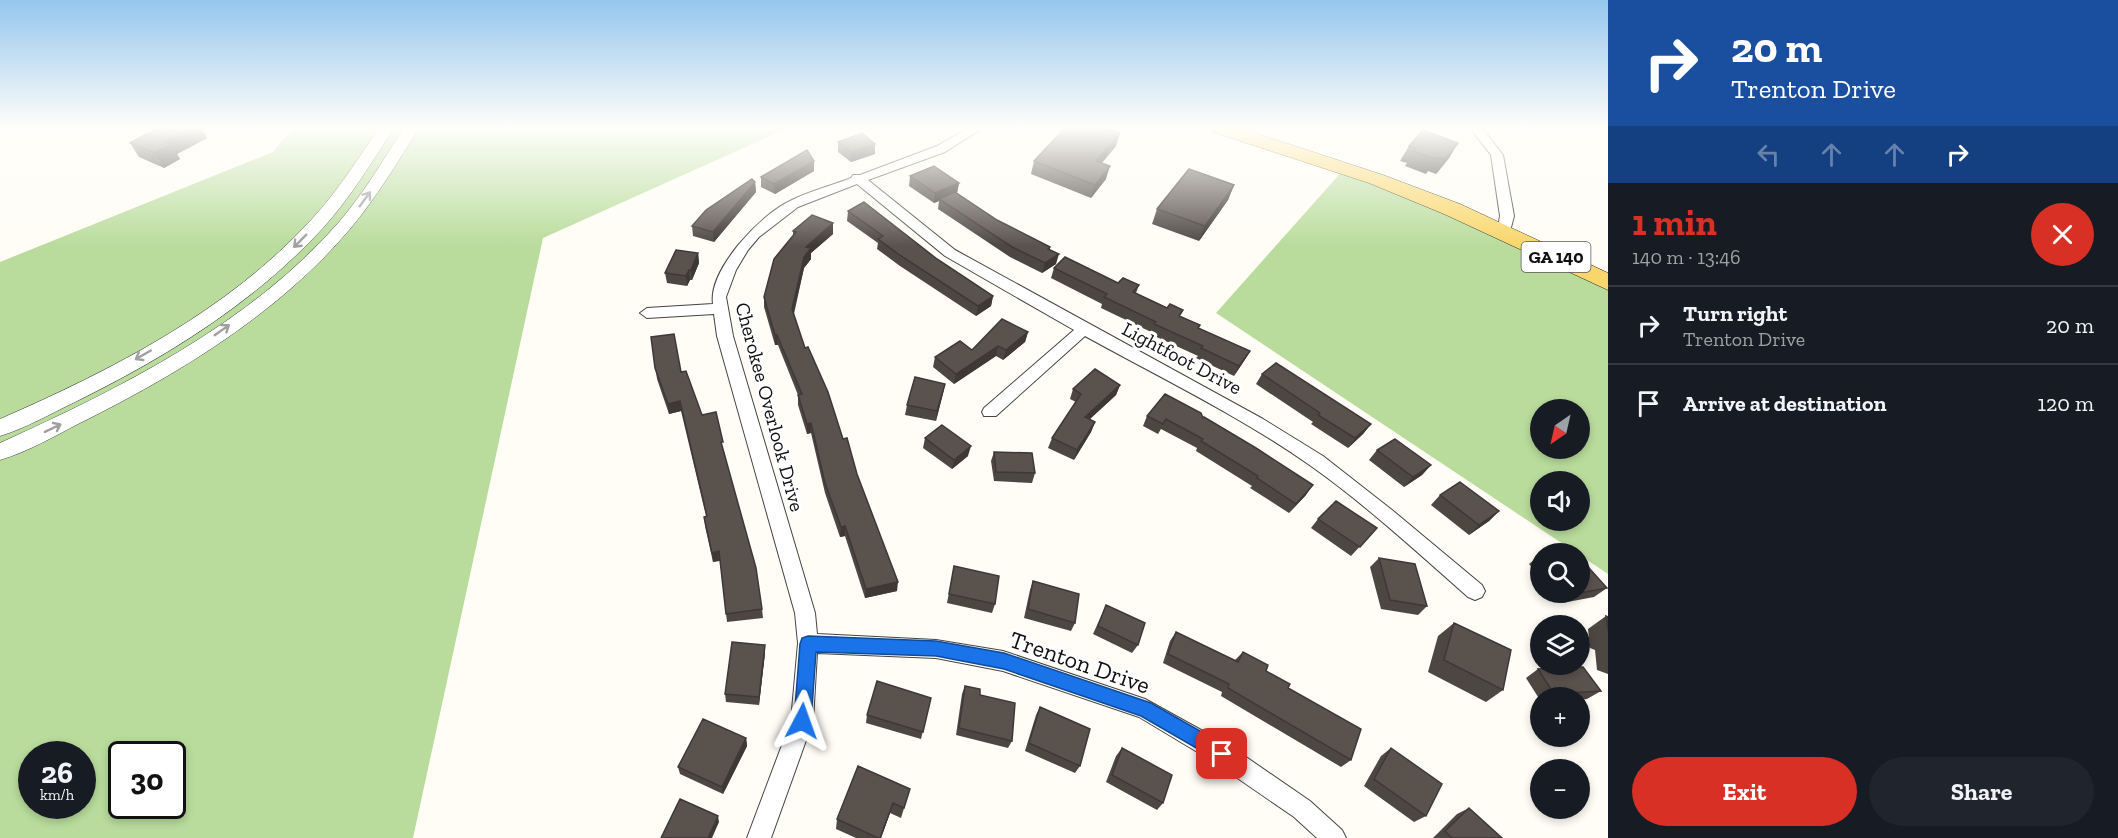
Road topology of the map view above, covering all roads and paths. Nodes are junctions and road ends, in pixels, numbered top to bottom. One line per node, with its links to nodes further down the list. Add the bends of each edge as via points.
1 (358, 167): 13 (street, one-way to 13, via 321,218 250,285 118,370)
2 (386, 167): 14 (street, one-way to 2, via 140,382 258,304 344,225)
3 (888, 167): 6 (street, Cherokee Overlook Drive)
4 (1340, 167): 7 (main road, GA 140)
5 (1499, 167): 7 (street, via 1507,216)
6 (857, 178): 9 (street, Cherokee Overlook Drive, via 793,204 754,234 729,270 719,297); 11 (street, Lightfoot Drive, via 950,252)
7 (1504, 232): 8 (main road, GA 140)
8 (1608, 282)
9 (721, 309): 10 (street); 16 (street, Cherokee Overlook Drive, via 725,336 804,613)
10 (647, 313)
11 (1083, 329): 12 (street); 15 (street, Lightfoot Drive, via 1257,423 1317,461)
12 (990, 412)
13 (0, 428)
14 (0, 452)
15 (1475, 591)
16 (808, 644): 17 (street, Cherokee Overlook Drive, via 802,721); 18 (street, Trenton Drive, via 936,649 1004,661 1145,709 1231,760 1302,809)
17 (759, 838)
18 (1334, 838)

